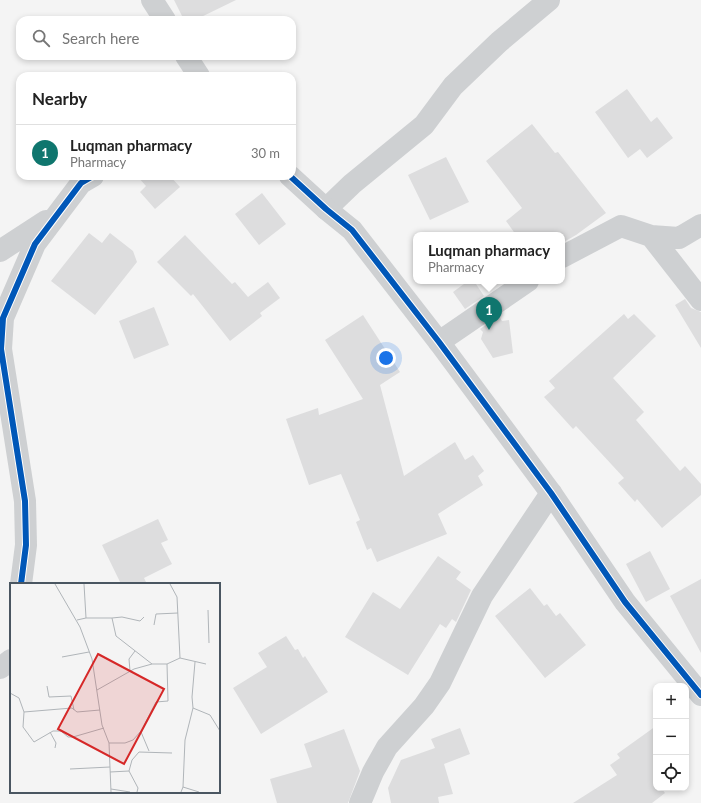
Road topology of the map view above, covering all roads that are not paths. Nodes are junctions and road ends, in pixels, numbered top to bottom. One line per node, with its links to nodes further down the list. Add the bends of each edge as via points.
1 (152, 0): 3 (street)
2 (549, 0): 8 (street, via 499,42 453,86 424,125 352,184)
3 (162, 16)
4 (188, 60): 5 (street)
5 (196, 72)
6 (86, 180): 9 (street)
7 (294, 180): 8 (street)
8 (326, 209): 16 (street, via 352,230)
9 (59, 212): 12 (street); 17 (street, via 35,244 3,318)
10 (701, 225): 11 (street, via 679,238)
11 (651, 236): 13 (street, via 621,226); 15 (street)
12 (0, 251)
13 (565, 255)
14 (524, 284): 16 (street)
15 (701, 300)
16 (439, 342): 18 (street)
17 (0, 348): 19 (street, via 25,501 26,545)
18 (551, 493): 22 (street, via 625,602); 23 (street, via 482,596 440,683 424,706 387,747)
19 (21, 583)
20 (10, 661): 21 (street)
21 (0, 668)
22 (701, 695)
23 (360, 803)

